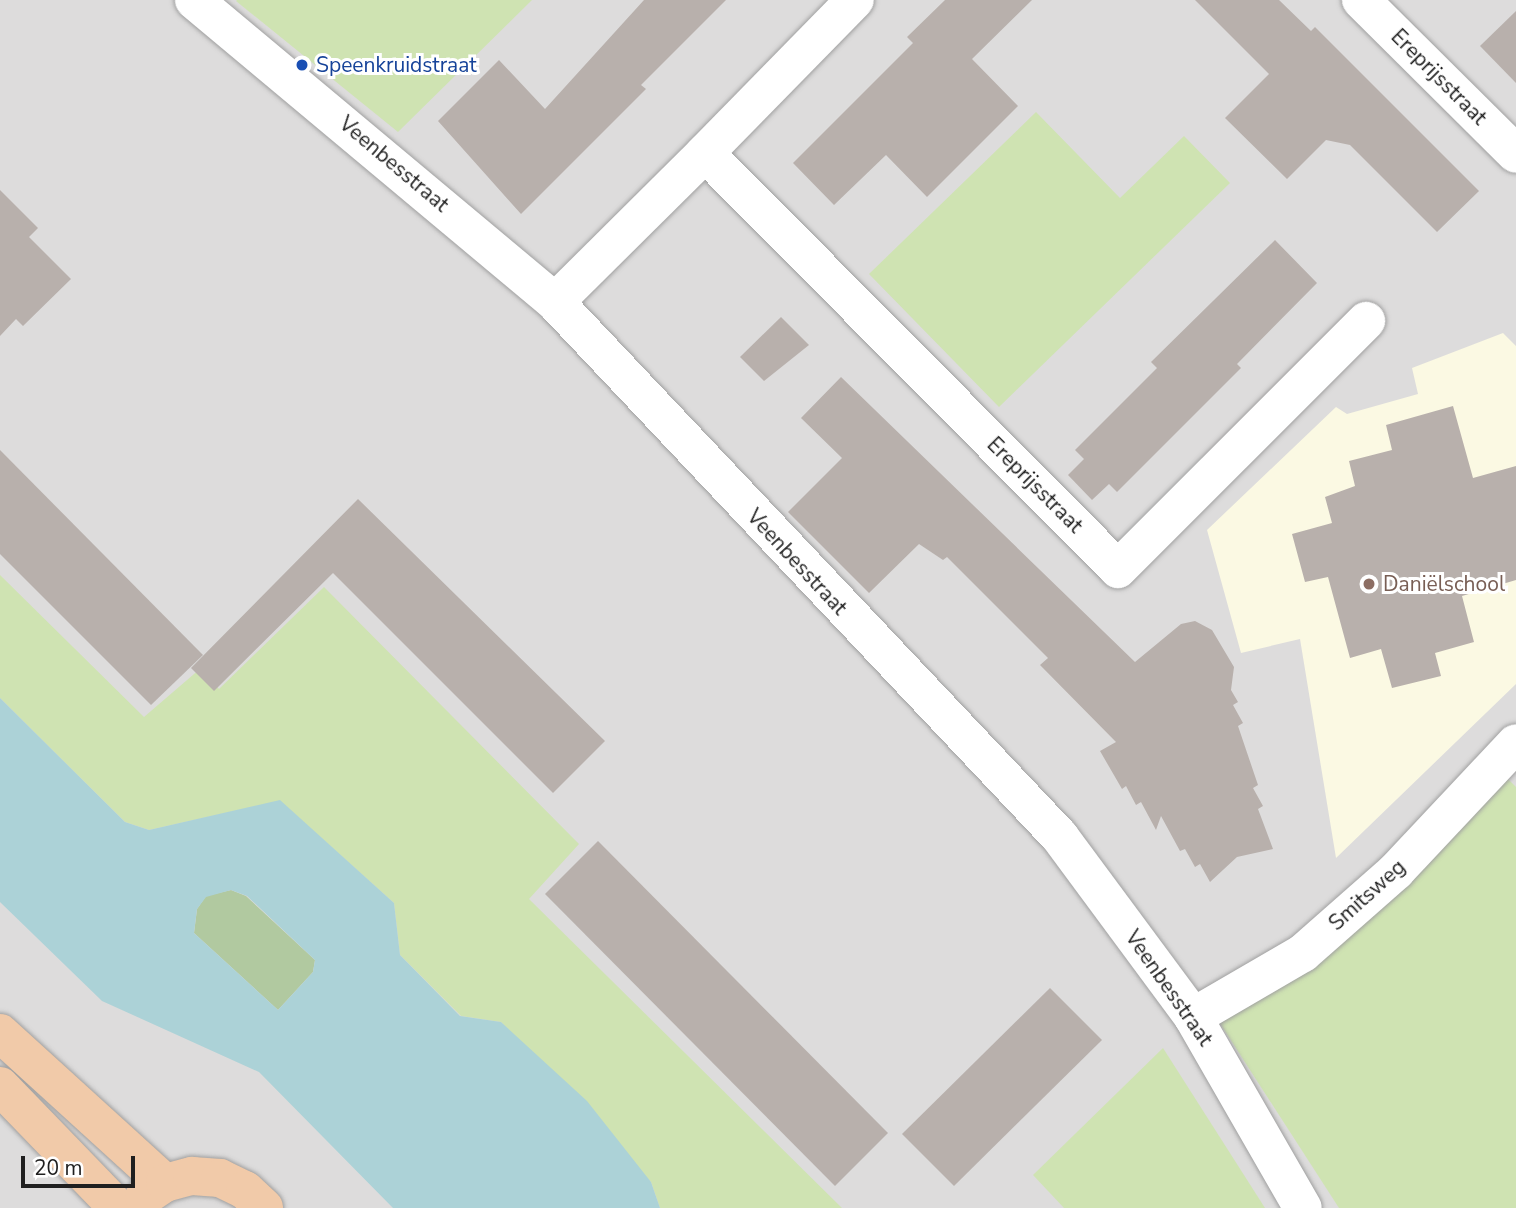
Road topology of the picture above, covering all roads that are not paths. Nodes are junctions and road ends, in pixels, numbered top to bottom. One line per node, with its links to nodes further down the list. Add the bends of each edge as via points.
1 (194, 0): 6 (street, Veenbesstraat)
2 (855, 0): 4 (street)
3 (1361, 0): 5 (street, Ereprijsstraat)
4 (705, 153): 6 (street); 7 (street, Ereprijsstraat, via 1118,569)
5 (1516, 154)
6 (555, 302): 9 (street, Veenbesstraat, via 1060,837)
7 (1366, 321)
8 (1516, 744): 9 (street, Smitsweg, via 1396,871 1303,953)
9 (1194, 1017): 16 (street, Veenbesstraat)
10 (0, 1033): 12 (main road)
11 (0, 1086): 13 (main road)
12 (165, 1183): 14 (main road); 15 (main road, via 192,1176 220,1178 245,1190)
13 (118, 1208)
14 (135, 1208)
15 (264, 1208)
16 (1303, 1208)

